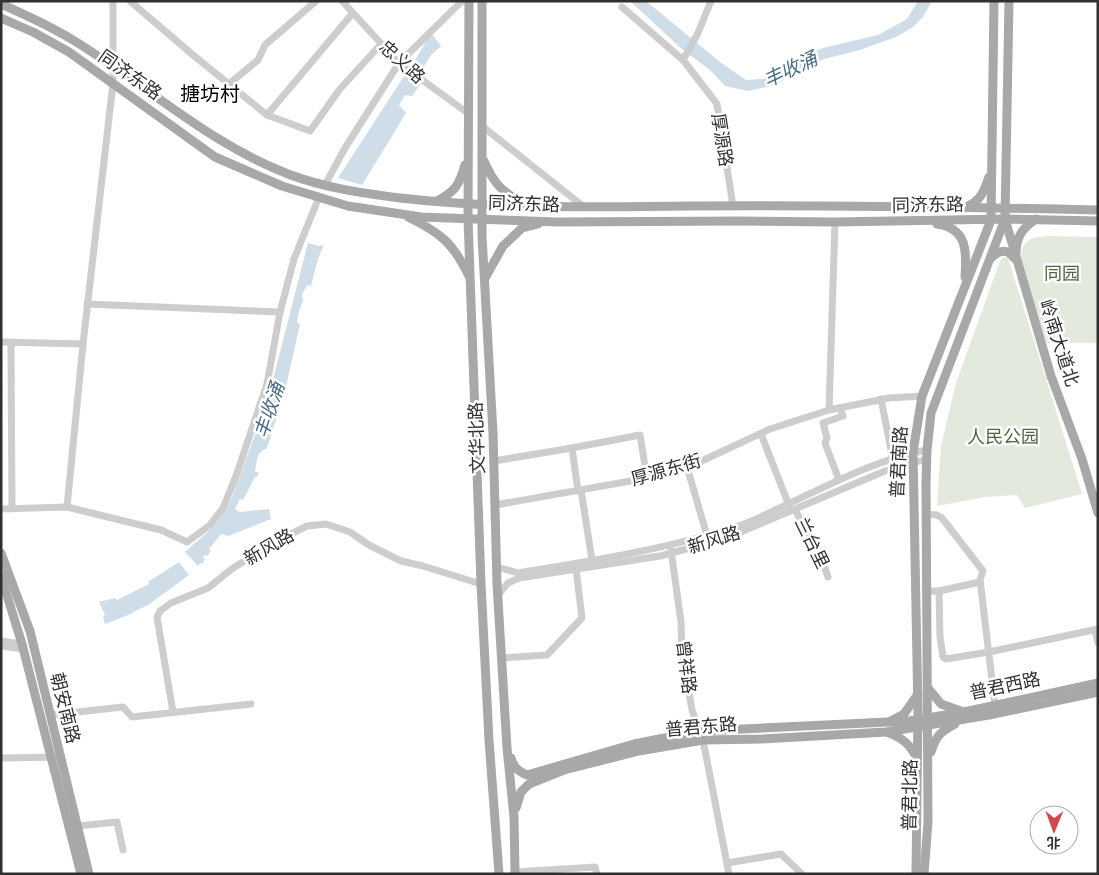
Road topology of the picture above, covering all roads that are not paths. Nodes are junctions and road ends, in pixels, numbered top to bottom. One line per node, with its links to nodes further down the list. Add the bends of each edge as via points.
1 (113, 1): 19 (street)
2 (130, 1): 21 (street)
3 (316, 1): 21 (street, via 265,44 258,60)
4 (342, 1): 13 (street, 忠义路)
5 (462, 1): 18 (street)
6 (469, 1): 22 (main road, 文华北路)
7 (482, 1): 24 (main road, 文华北路)
8 (711, 1): 17 (street)
9 (1008, 1): 15 (main road, 岭南大道北)
10 (1, 4): 19 (main road, 同济东路, via 37,19)
11 (994, 4): 15 (main road, via 999,40 1004,40); 27 (main road)
12 (622, 7): 17 (street, 厚源路)
13 (352, 14): 16 (street, 忠义路); 23 (street)
14 (1, 18): 20 (main road, 同济东路, via 68,52)
15 (1008, 32): 38 (main road, 岭南大道北)
16 (381, 44): 18 (street, 忠义路); 23 (street, via 340,89 310,131)
17 (683, 60): 34 (street, 厚源路, via 717,104)
18 (400, 65): 22 (street, 忠义路); 28 (street, via 345,148)
19 (113, 66): 20 (street); 28 (main road, 同济东路, via 224,144 288,174)
20 (113, 83): 29 (main road, 同济东路, via 216,157 282,186); 55 (street)
21 (229, 84): 23 (street)
22 (469, 114): 25 (main road, 文华北路)
23 (267, 115)
24 (482, 126): 26 (main road, 文华北路); 35 (street)
25 (468, 155): 30 (main road, via 460,182 453,192); 31 (main road, 文华北路)
26 (482, 155): 32 (main road, 文华北路); 33 (main road, via 492,178 505,193)
27 (992, 167): 36 (main road, via 984,193 976,203); 37 (main road)
28 (325, 186): 30 (main road, 同济东路)
29 (319, 197): 40 (main road, 同济东路, via 348,206); 56 (street, via 294,259)
30 (437, 201): 31 (main road, 同济东路)
31 (468, 204): 32 (main road, 同济东路); 41 (main road, 文华北路)
32 (482, 204): 33 (main road, 同济东路); 42 (main road, 文华北路)
33 (527, 206): 35 (main road, 同济东路)
34 (733, 206): 35 (main road, 同济东路); 36 (main road, 同济东路)
35 (584, 207)
36 (964, 207): 37 (main road, 同济东路)
37 (992, 208): 38 (main road, 同济东路); 45 (main road)
38 (1005, 208): 39 (main road, 同济东路); 43 (main road, 岭南大道北)
39 (1098, 210)
40 (401, 214): 41 (main road, 同济东路); 53 (main road, via 447,241)
41 (468, 218): 42 (main road, 同济东路); 53 (main road, 文华北路)
42 (482, 219): 46 (main road, 同济东路); 52 (main road, 文华北路)
43 (1005, 219): 44 (main road, 同济东路); 45 (main road, 同济东路); 50 (main road, 岭南大道北); 51 (main road, 普君南路)
44 (1036, 219): 48 (main road, 同济东路); 50 (main road, via 1022,230 1016,245)
45 (992, 220): 47 (main road, 同济东路); 54 (main road, 普君南路)
46 (546, 221): 49 (main road, 同济东路); 52 (main road, via 522,228 503,246)
47 (919, 221): 49 (main road, 同济东路); 54 (main road, via 942,224 956,230 963,240 966,251)
48 (1098, 221)
49 (835, 222): 63 (street)
50 (1016, 260): 51 (main road, via 1004,251 995,253); 79 (main road, 岭南大道北)
51 (988, 262): 66 (main road, 普君南路, via 931,412)
52 (485, 278): 69 (main road, 文华北路)
53 (471, 279): 90 (main road, 文华北路)
54 (965, 287): 60 (main road, 普君南路)
55 (87, 304): 56 (street); 59 (street)
56 (280, 312): 75 (street, via 267,384 255,422 223,508 210,525 187,542 161,530)
57 (1, 342): 58 (street)
58 (11, 342): 59 (street); 76 (street)
59 (83, 344): 75 (street)
60 (922, 396): 61 (street); 67 (main road, 普君南路)
61 (881, 400): 62 (street); 68 (street)
62 (840, 408): 63 (street); 72 (street, via 843,416 823,423 825,443)
63 (829, 410): 64 (street, 厚源东街)
64 (761, 434): 70 (street, 厚源东街); 77 (street, 兰台里)
65 (572, 448): 69 (street); 71 (street, via 640,434); 73 (street)
66 (927, 455): 67 (street, 新风路); 80 (main road, 普君南路)
67 (913, 457): 68 (street, 新风路); 77 (street, 新风路); 104 (main road, 普君南路)
68 (893, 460): 72 (street, 新风路)
69 (494, 461): 74 (main road, 文华北路)
70 (687, 467): 71 (street, 厚源东街); 81 (street)
71 (647, 478): 73 (street, 厚源东街)
72 (839, 480): 77 (street, 新风路)
73 (579, 491): 74 (street, 厚源东街); 84 (street)
74 (495, 506): 85 (main road, 文华北路)
75 (67, 507): 76 (street)
76 (12, 508): 78 (street)
77 (792, 508): 81 (street, 新风路); 88 (street, 兰台里, via 819,552)
78 (1, 509)
79 (1098, 513)
80 (926, 514): 89 (street, 普君南路, via 942,518 983,571); 91 (main road, 普君南路)
81 (708, 539): 82 (street, 新风路)
82 (671, 549): 84 (street, 新风路); 86 (street, 新风路); 113 (street, 曾祥路, via 682,652 692,710)
83 (1, 553): 108 (main road, 朝安南路, via 30,631)
84 (592, 560): 85 (street, 新风路, via 518,573)
85 (497, 567): 93 (main road, 文华北路)
86 (576, 569): 93 (street, 新风路, via 519,578 508,583); 100 (street, via 582,618 546,655)
87 (1, 576): 98 (main road, 朝安南路)
88 (828, 577)
89 (980, 582): 92 (street); 99 (street, 普君南路)
90 (481, 584): 107 (street, 新风路, via 401,561 342,529 326,524 307,526 233,568 208,588 160,611 158,626); 127 (main road, 文华北路)
91 (926, 591): 92 (street); 102 (main road, 普君南路)
92 (939, 591): 99 (street, via 943,657)
93 (498, 595): 100 (main road, 文华北路)
94 (1096, 630): 96 (street); 99 (street)
95 (1, 641): 98 (street)
96 (1098, 643)
97 (1, 646): 98 (street)
98 (22, 646): 115 (main road, 朝安南路)
99 (989, 652): 106 (street, 普君南路)
100 (502, 658): 114 (main road, 文华北路)
101 (1098, 683): 106 (main road, 普君西路)
102 (928, 688): 109 (main road, via 941,704); 110 (main road, 普君南路)
103 (1098, 692): 109 (main road, 普君西路)
104 (918, 693): 111 (main road, 普君南路); 112 (main road, via 904,714)
105 (252, 704): 107 (street)
106 (995, 705): 109 (main road, 普君西路)
107 (173, 712): 108 (street, via 132,717 123,707)
108 (50, 715): 115 (main road, 朝安南路)
109 (964, 715): 110 (main road, 普君西路); 118 (main road, via 939,734)
110 (928, 722): 111 (main road, 普君西路); 118 (main road, 普君北路)
111 (918, 724): 112 (main road, 普君东路); 117 (main road, 普君北路)
112 (886, 728): 113 (main road, 普君东路, via 762,740); 117 (main road, via 906,742)
113 (702, 736): 119 (main road, 普君东路); 123 (street, 曾祥路)
114 (507, 748): 119 (main road, via 514,767); 120 (main road, 文华北路)
115 (56, 757): 116 (street); 121 (main road, 朝安南路); 125 (main road, 朝安南路)
116 (1, 758)
117 (917, 759): 131 (main road, 普君北路)
118 (928, 762): 132 (main road, 普君北路)
119 (528, 779): 120 (main road)
120 (514, 817): 124 (main road, 文华北路)
121 (78, 826): 122 (street, via 117,822); 126 (main road, 朝安南路)
122 (123, 850)
123 (727, 863): 129 (street, 曾祥路); 130 (street, via 781,854)
124 (515, 873): 128 (street, via 595,867)
125 (81, 874)
126 (89, 874)
127 (499, 874)
128 (597, 874)
129 (729, 874)
130 (802, 874)
131 (916, 874)
132 (924, 874)

